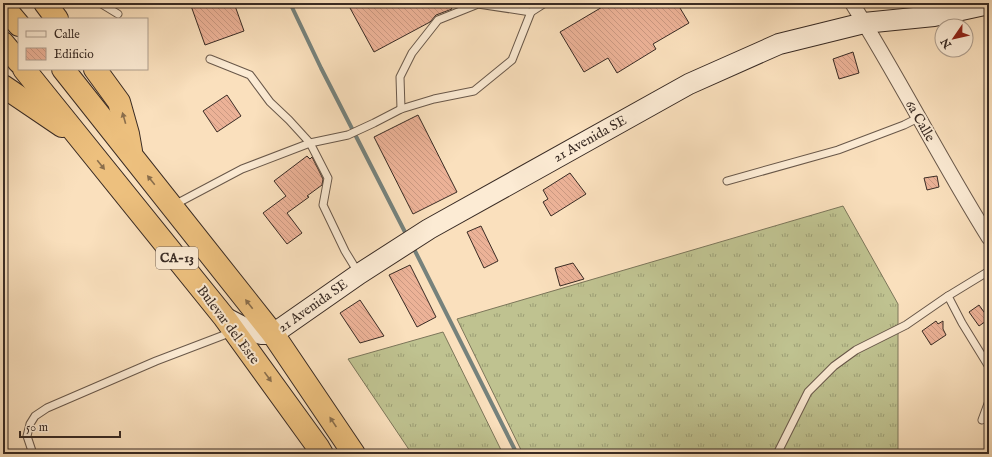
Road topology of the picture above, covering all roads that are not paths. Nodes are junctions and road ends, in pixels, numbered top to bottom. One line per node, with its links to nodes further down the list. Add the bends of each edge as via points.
1 (12, 3): 10 (highway)
2 (45, 3): 11 (highway)
3 (100, 3): 9 (lane)
4 (545, 3): 8 (lane)
5 (852, 3): 12 (street, 6a Calle)
6 (989, 4): 12 (street, 21 Avenida SE, via 934,16)
7 (3, 6): 13 (highway)
8 (531, 12): 21 (lane, via 512,60 474,91); 21 (lane, via 478,4 438,20 412,53 400,78)
9 (118, 14)
10 (23, 18)
11 (56, 18)
12 (864, 23): 22 (street, 6a Calle); 30 (street, 21 Avenida SE, via 779,44 689,84 429,230)
13 (18, 24)
14 (3, 43): 16 (highway)
15 (210, 59): 24 (lane, via 250,75 270,102)
16 (18, 61)
17 (25, 70): 23 (highway, Bulevar del Este / CA-13)
18 (64, 70): 25 (highway, Bulevar del Este / CA-13)
19 (96, 70): 25 (highway, one-way to 19, via 119,102)
20 (3, 86): 23 (highway)
21 (401, 109): 24 (lane, via 348,136)
22 (918, 118): 26 (lane, via 838,150); 28 (street, 6a Calle)
23 (80, 138): 32 (highway, Bulevar del Este / CA-13, one-way to 32)
24 (310, 143): 27 (lane, via 242,169); 30 (lane, via 328,178 323,205)
25 (132, 156): 27 (highway, Bulevar del Este / CA-13, one-way to 25)
26 (727, 182)
27 (172, 206): 33 (highway, Bulevar del Este / CA-13, one-way to 27)
28 (989, 238)
29 (989, 271): 31 (lane)
30 (359, 274): 33 (street, 21 Avenida SE)
31 (948, 296): 34 (lane); 40 (lane, via 906,325 856,350 834,366 808,392)
32 (229, 324): 33 (street, 21 Avenida SE, via 261,334); 37 (lane, via 156,361 47,408 30,424 27,436); 38 (highway, Bulevar del Este / CA-13, one-way to 38)
33 (273, 334): 39 (highway, Bulevar del Este / CA-13, one-way to 33)
34 (989, 367)
35 (989, 401): 36 (lane)
36 (982, 420)
37 (33, 454)
38 (322, 454)
39 (354, 454)
40 (777, 454)

